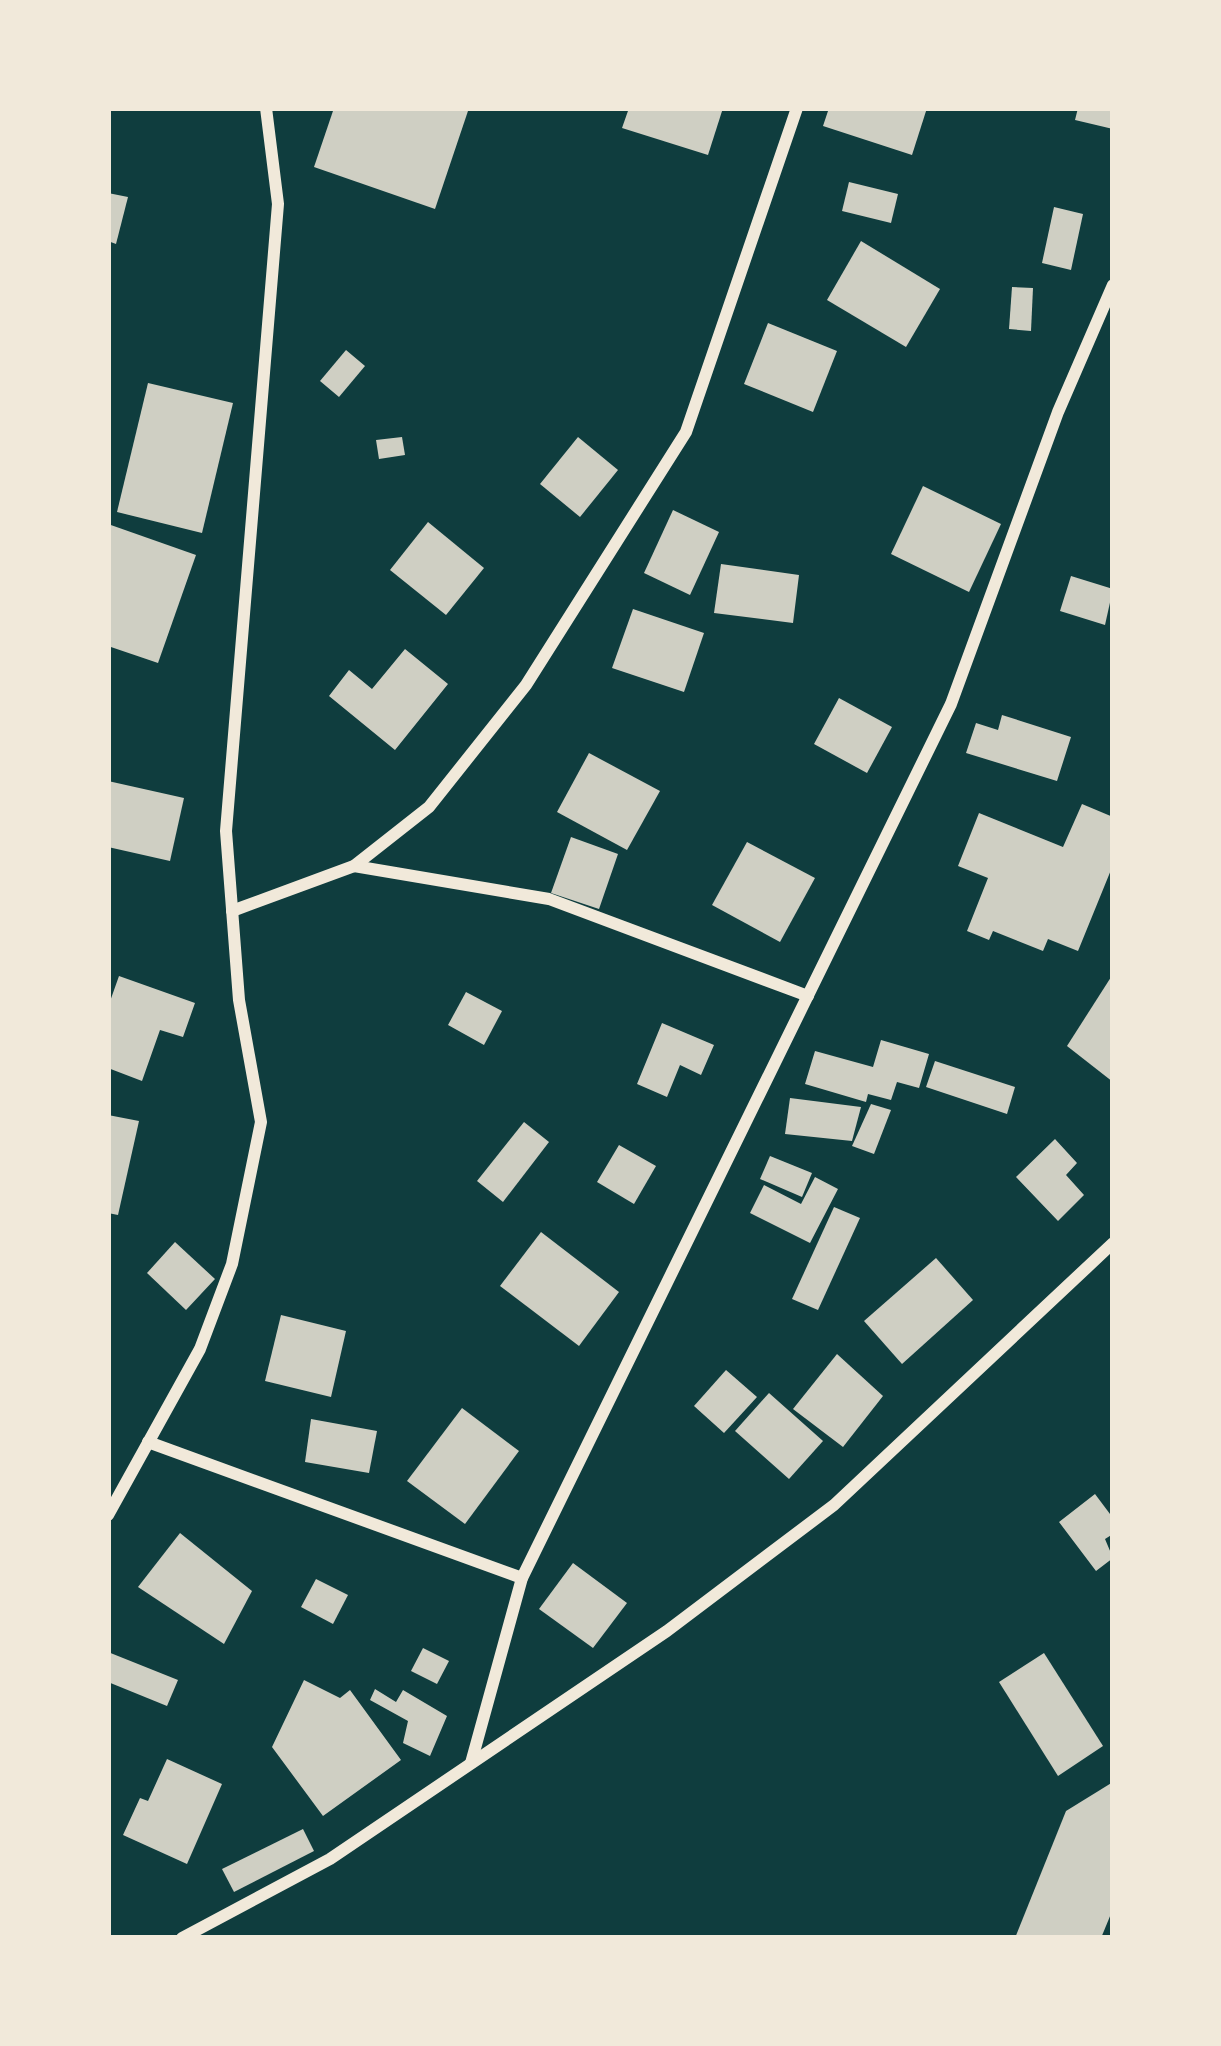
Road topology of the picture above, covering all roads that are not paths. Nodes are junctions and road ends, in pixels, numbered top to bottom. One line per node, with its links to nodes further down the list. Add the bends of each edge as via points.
1 (266, 108): 5 (street, via 278,204 226,831)
2 (797, 108): 4 (street, via 686,432 526,685 428,807)
3 (1113, 285): 6 (street, via 951,704)
4 (354, 866): 5 (street); 6 (street, via 549,899)
5 (232, 911): 8 (street, via 261,1122 232,1264 200,1349)
6 (808, 996): 10 (street)
7 (1113, 1243): 11 (street, via 834,1505 667,1631)
8 (148, 1442): 9 (street); 10 (street)
9 (108, 1515)
10 (522, 1578): 11 (street)
11 (470, 1763): 12 (street, via 330,1859)
12 (182, 1938)

